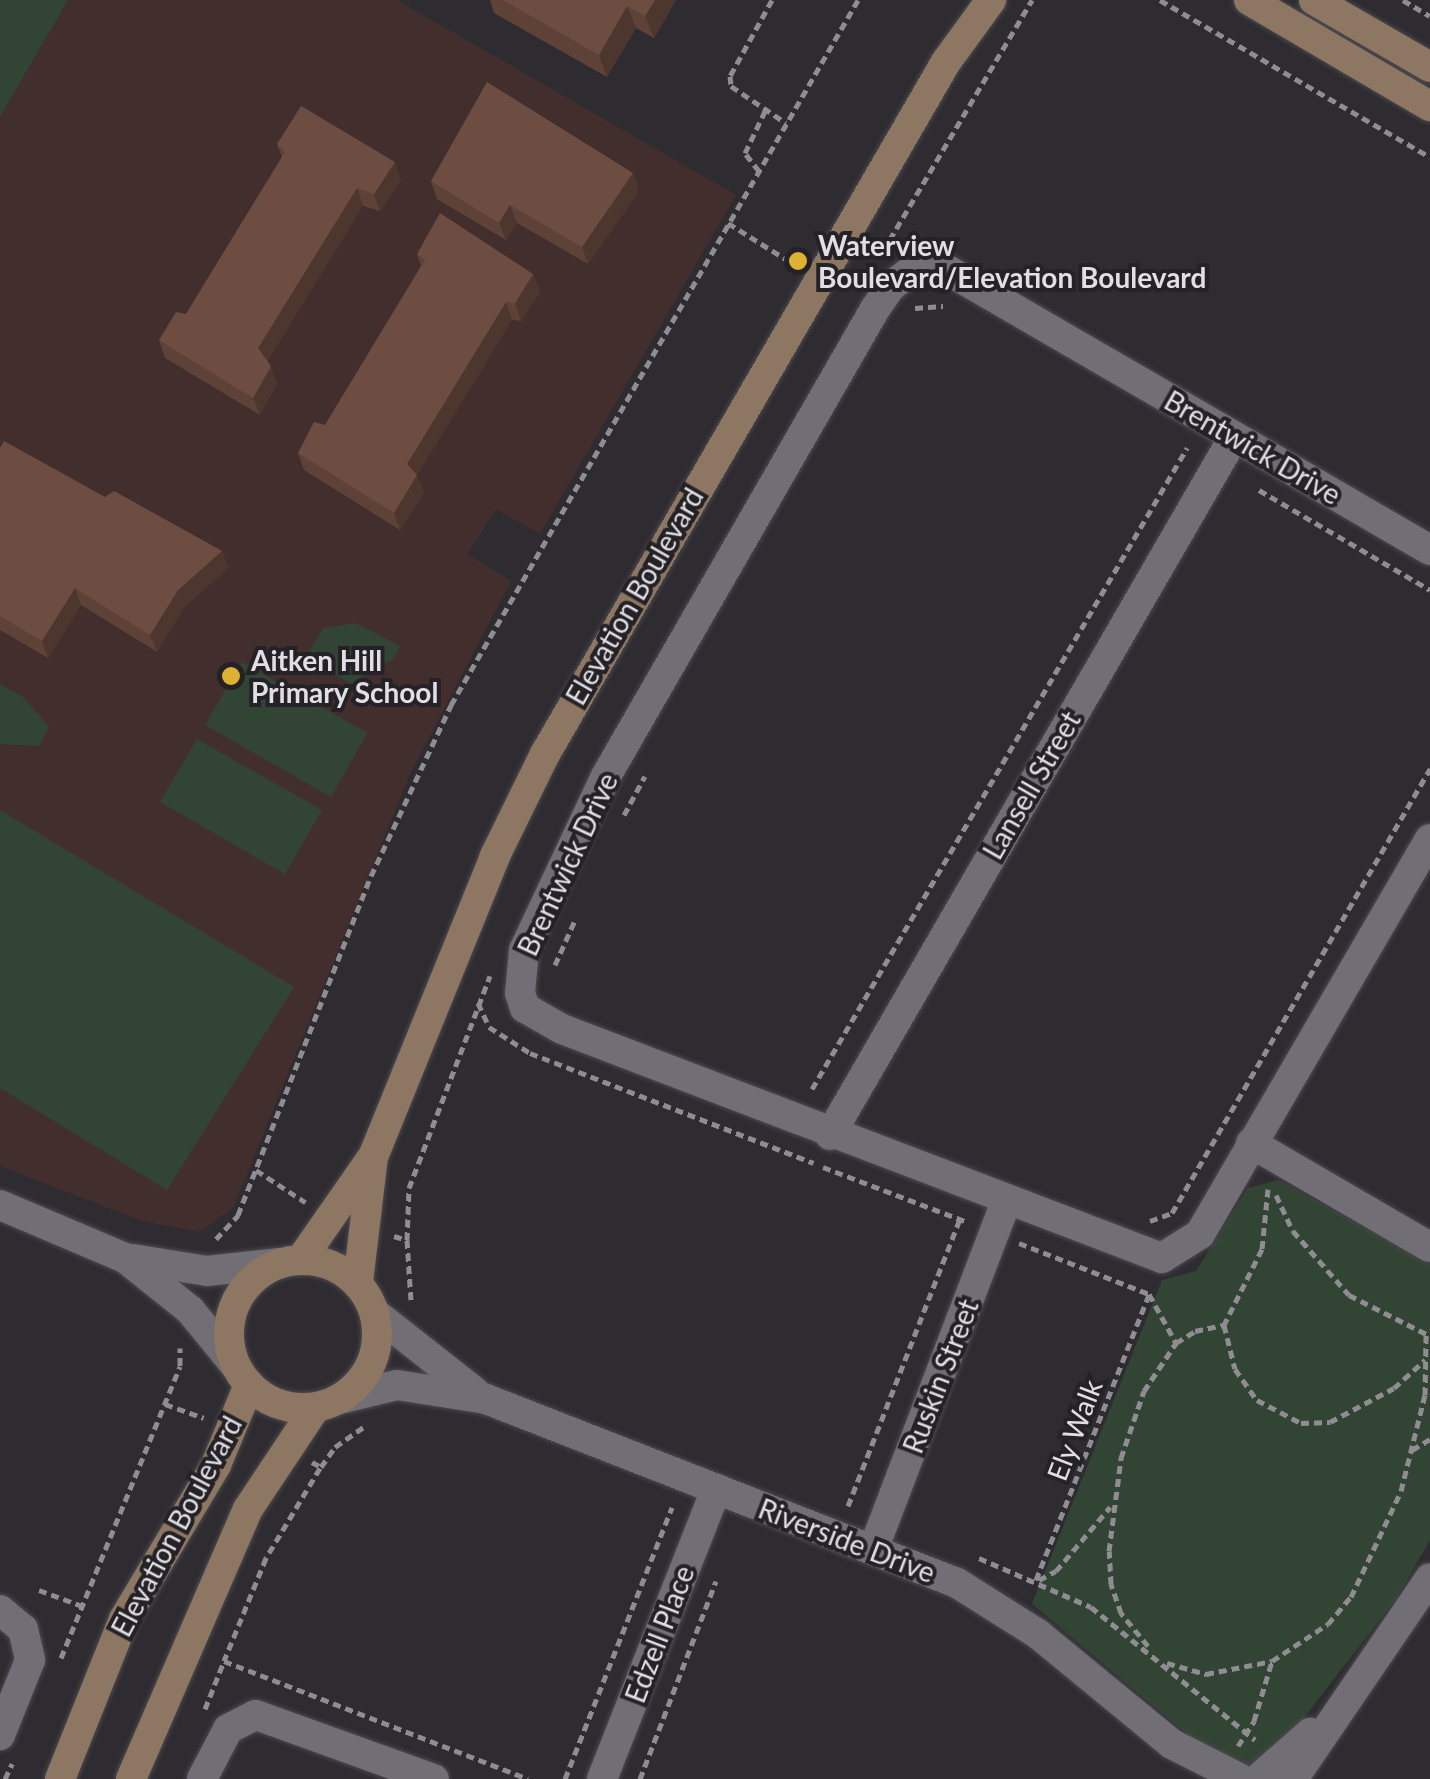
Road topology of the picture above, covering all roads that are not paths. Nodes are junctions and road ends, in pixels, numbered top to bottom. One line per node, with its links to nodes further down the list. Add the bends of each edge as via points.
1 (964, 0): 6 (street, Elevation Boulevard)
2 (992, 0): 6 (street, Elevation Boulevard)
3 (1248, 0): 8 (street)
4 (1314, 0): 5 (street)
5 (1400, 50): 7 (street); 8 (street)
6 (946, 62): 15 (street, Elevation Boulevard, via 545,754 474,906)
7 (1430, 68)
8 (1383, 78): 9 (street)
9 (1430, 106)
10 (1234, 436): 11 (street, Brentwick Drive); 13 (street, Lansell Street); 13 (street, Brentwick Drive, via 949,270 917,266 891,286 876,309 660,678 524,950 520,993 539,1019)
11 (1430, 550)
12 (1430, 839): 14 (street, Brentwick Drive)
13 (830, 1135): 16 (street, Brentwick Drive)
14 (1251, 1143): 16 (street, Brentwick Drive, via 1200,1234 1174,1256 1147,1256); 18 (street)
15 (373, 1156): 20 (street, Elevation Boulevard); 21 (street, Elevation Boulevard)
16 (1006, 1201): 27 (street, Ruskin Street)
17 (0, 1205): 19 (street)
18 (1430, 1247)
19 (125, 1258): 20 (street, via 207,1272); 23 (street, via 190,1310)
20 (290, 1261): 21 (street, via 323,1261); 23 (street, via 257,1275 236,1305 229,1341)
21 (358, 1282): 22 (street)
22 (376, 1314): 24 (street, Riverside Drive); 25 (street, via 372,1362)
23 (242, 1375): 25 (street, via 268,1400); 33 (street, Elevation Boulevard, via 216,1465 124,1619)
24 (486, 1399): 25 (street, Riverside Drive, via 398,1384); 26 (street, Riverside Drive)
25 (327, 1403): 34 (street, Elevation Boulevard, via 248,1509)
26 (716, 1488): 27 (street, Riverside Drive); 37 (street, Edzell Place)
27 (873, 1550): 32 (street, Riverside Drive, via 1003,1608)
28 (1430, 1578): 30 (street)
29 (0, 1610): 31 (street, via 23,1629 30,1660)
30 (1338, 1708): 39 (street); 40 (street)
31 (10, 1740)
32 (1172, 1744): 38 (street, Riverside Drive); 39 (street, Riverside Drive)
33 (60, 1779)
34 (131, 1779)
35 (202, 1779): 36 (street, via 228,1729 256,1715)
36 (434, 1779)
37 (602, 1779)
38 (1198, 1779)
39 (1252, 1779)
40 (1293, 1779)

